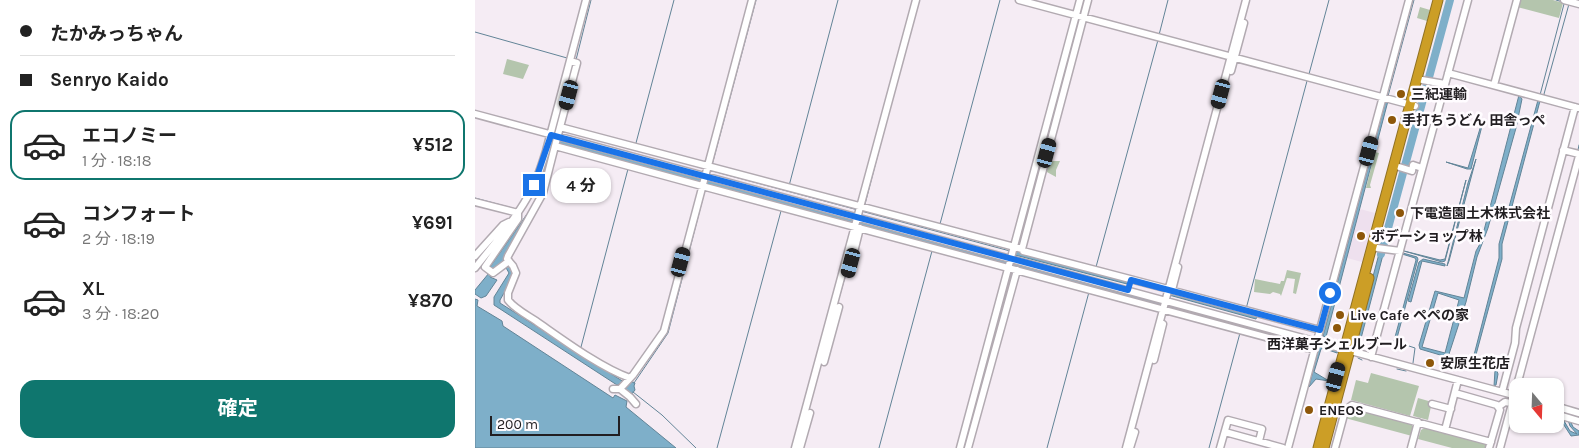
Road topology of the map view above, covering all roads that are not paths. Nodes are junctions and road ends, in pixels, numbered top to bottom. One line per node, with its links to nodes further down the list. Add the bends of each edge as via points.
1 (586, 0): 18 (street)
2 (752, 0): 34 (street)
3 (916, 0): 37 (street)
4 (1019, 0): 16 (street)
5 (1080, 0): 16 (street)
6 (1088, 0): 16 (street)
7 (1246, 0): 17 (street)
8 (1250, 0): 17 (street)
9 (1409, 0): 23 (street)
10 (1438, 0): 24 (highway)
11 (1444, 0): 20 (highway)
12 (1468, 0): 19 (street)
13 (1517, 0): 22 (street)
14 (1564, 0): 15 (street)
15 (1579, 4)
16 (1080, 16): 17 (street); 42 (street)
17 (1233, 57): 23 (street); 46 (street)
18 (573, 62): 27 (street); 28 (street)
19 (1448, 73): 21 (street); 22 (street)
20 (1426, 81): 21 (street); 24 (highway)
21 (1445, 84): 33 (street)
22 (1494, 85): 25 (street)
23 (1386, 98): 24 (street); 47 (street)
24 (1412, 105): 32 (highway); 50 (highway)
25 (1577, 108): 30 (street)
26 (475, 114): 28 (street)
27 (560, 127): 29 (street); 34 (street)
28 (551, 135): 29 (street); 36 (street, via 538,175)
29 (557, 142): 34 (street); 43 (street, via 543,193 511,247)
30 (1563, 150): 31 (street); 55 (street)
31 (1578, 155): 52 (street)
32 (1403, 168): 33 (street, via 1412,170 1413,165); 39 (highway)
33 (1422, 168): 40 (street)
34 (707, 174): 37 (street); 37 (street, via 788,188); 53 (street, via 664,331)
35 (475, 202): 36 (street)
36 (518, 213): 38 (street); 43 (street, via 518,219 485,267 495,272)
37 (860, 216): 42 (street); 42 (street); 42 (street, via 939,228); 64 (street)
38 (510, 222): 41 (street, via 503,224); 44 (street)
39 (1381, 249): 40 (street); 50 (highway)
40 (1400, 251): 51 (street)
41 (475, 256)
42 (1014, 258): 45 (street); 45 (street, via 1023,251); 46 (street); 69 (street)
43 (506, 264): 53 (street, via 513,266 516,273 507,296 511,303 591,357)
44 (475, 268)
45 (1130, 284): 46 (street); 46 (street)
46 (1167, 297): 47 (street, via 1245,311); 48 (street); 49 (street); 78 (street)
47 (1320, 330): 48 (street)
48 (1317, 341): 49 (street); 50 (street)
49 (1314, 350): 81 (street)
50 (1347, 350): 51 (street); 82 (highway); 83 (highway)
51 (1371, 357): 54 (street)
52 (1521, 378)
53 (623, 384): 58 (street)
54 (1457, 386): 55 (street); 60 (street); 61 (street)
55 (1502, 392): 56 (street)
56 (1509, 396)
57 (1509, 401): 60 (street)
58 (636, 404)
59 (1432, 404): 61 (street)
60 (1498, 407): 73 (street, via 1500,410)
61 (1451, 409): 70 (street)
62 (1564, 409): 63 (street)
63 (1579, 413)
64 (807, 414): 74 (street); 75 (street)
65 (1564, 417): 67 (street)
66 (1509, 421): 86 (street)
67 (1579, 421)
68 (1418, 422): 70 (street); 84 (street, via 1352,405 1345,411); 85 (street)
69 (969, 429): 76 (street); 77 (street)
70 (1445, 430): 73 (street)
71 (1225, 432): 72 (street); 72 (street, via 1228,420 1262,429); 79 (street)
72 (1259, 441): 80 (street)
73 (1490, 445)
74 (795, 448)
75 (800, 448)
76 (960, 448)
77 (968, 448)
78 (1128, 448)
79 (1220, 448)
80 (1283, 448)
81 (1288, 448)
82 (1318, 448)
83 (1324, 448)
84 (1335, 448)
85 (1411, 448)
86 (1501, 448)

